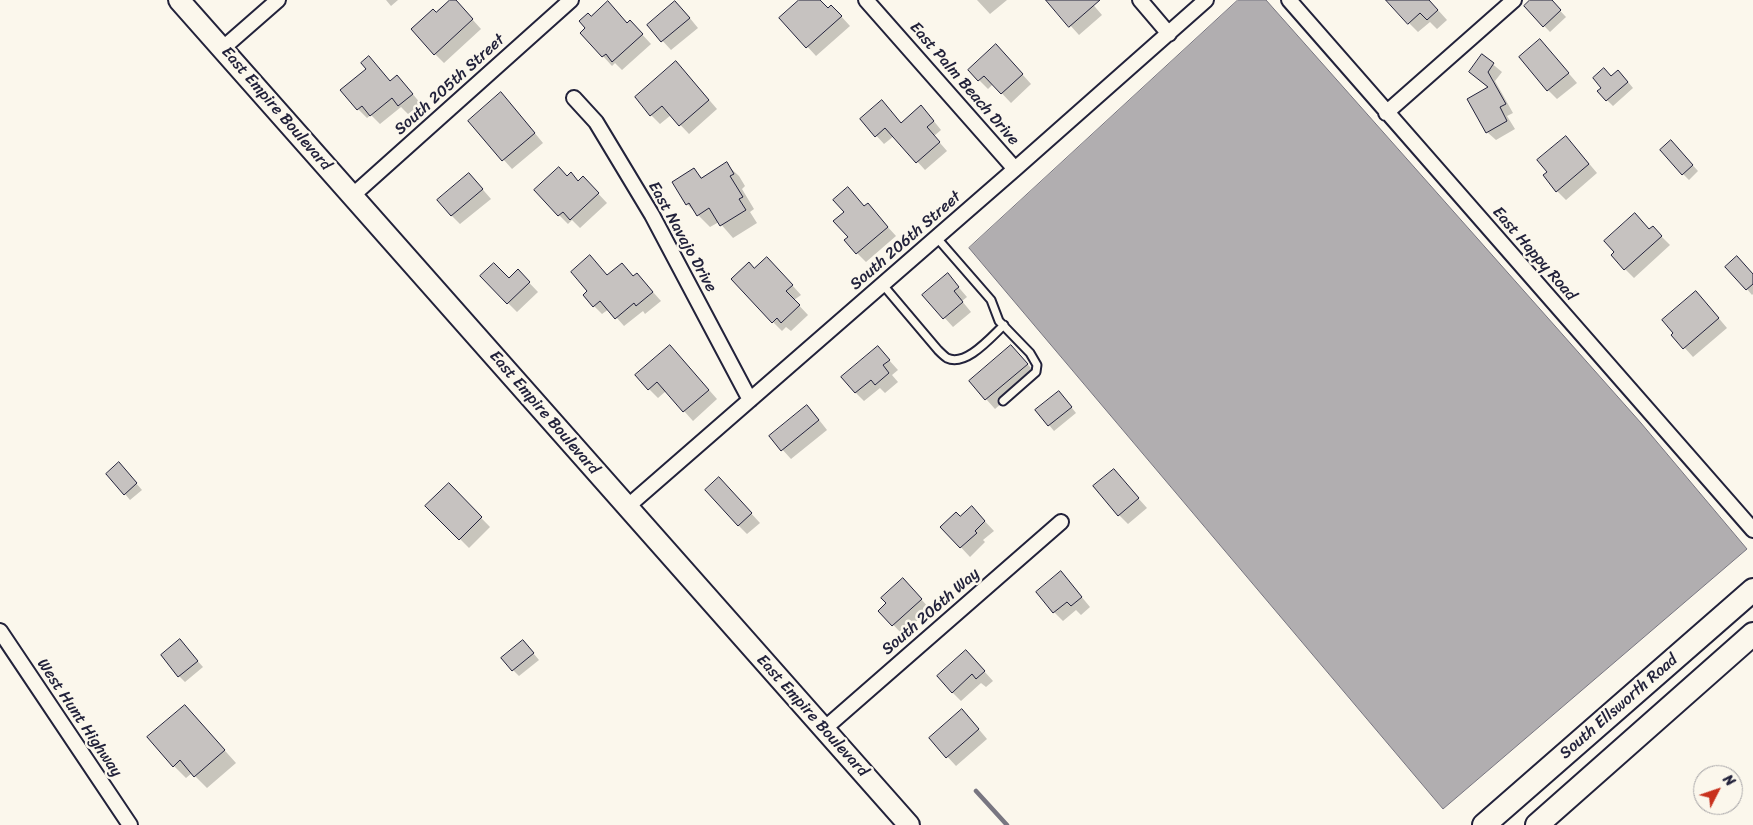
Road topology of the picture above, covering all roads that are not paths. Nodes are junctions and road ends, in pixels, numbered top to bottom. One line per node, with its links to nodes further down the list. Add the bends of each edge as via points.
1 (179, 0): 10 (main road, East Empire Boulevard)
2 (278, 0): 10 (street)
3 (571, 0): 14 (street, South 205th Street)
4 (866, 0): 13 (street, East Palm Beach Drive)
5 (1140, 0): 9 (street)
6 (1206, 0): 9 (street, South 206th Street)
7 (1289, 0): 12 (street, East Happy Road)
8 (1514, 0): 12 (street)
9 (1169, 34): 13 (street, South 206th Street)
10 (222, 49): 14 (main road, East Empire Boulevard)
11 (574, 98): 18 (street, East Navajo Drive, via 596,122 652,215)
12 (1386, 113): 22 (street, East Happy Road)
13 (1015, 169): 15 (street, South 206th Street)
14 (352, 196): 20 (main road, East Empire Boulevard)
15 (937, 238): 16 (street, South 206th Street); 17 (lane, via 991,300)
16 (883, 285): 17 (lane, via 948,358 969,357); 18 (street, South 206th Street)
17 (1004, 325): 19 (lane, via 1037,365 1036,372)
18 (750, 400): 20 (street, South 206th Street)
19 (1004, 401)
20 (627, 507): 26 (main road, East Empire Boulevard)
21 (1061, 522): 26 (street, South 206th Way)
22 (1753, 530)
23 (1753, 590): 29 (main road, South Ellsworth Road)
24 (0, 631): 27 (street, West Hunt Highway)
25 (1753, 634): 30 (main road, South Ellsworth Road)
26 (824, 729): 28 (main road, East Empire Boulevard)
27 (130, 825)
28 (909, 825)
29 (1484, 825)
30 (1537, 825)

